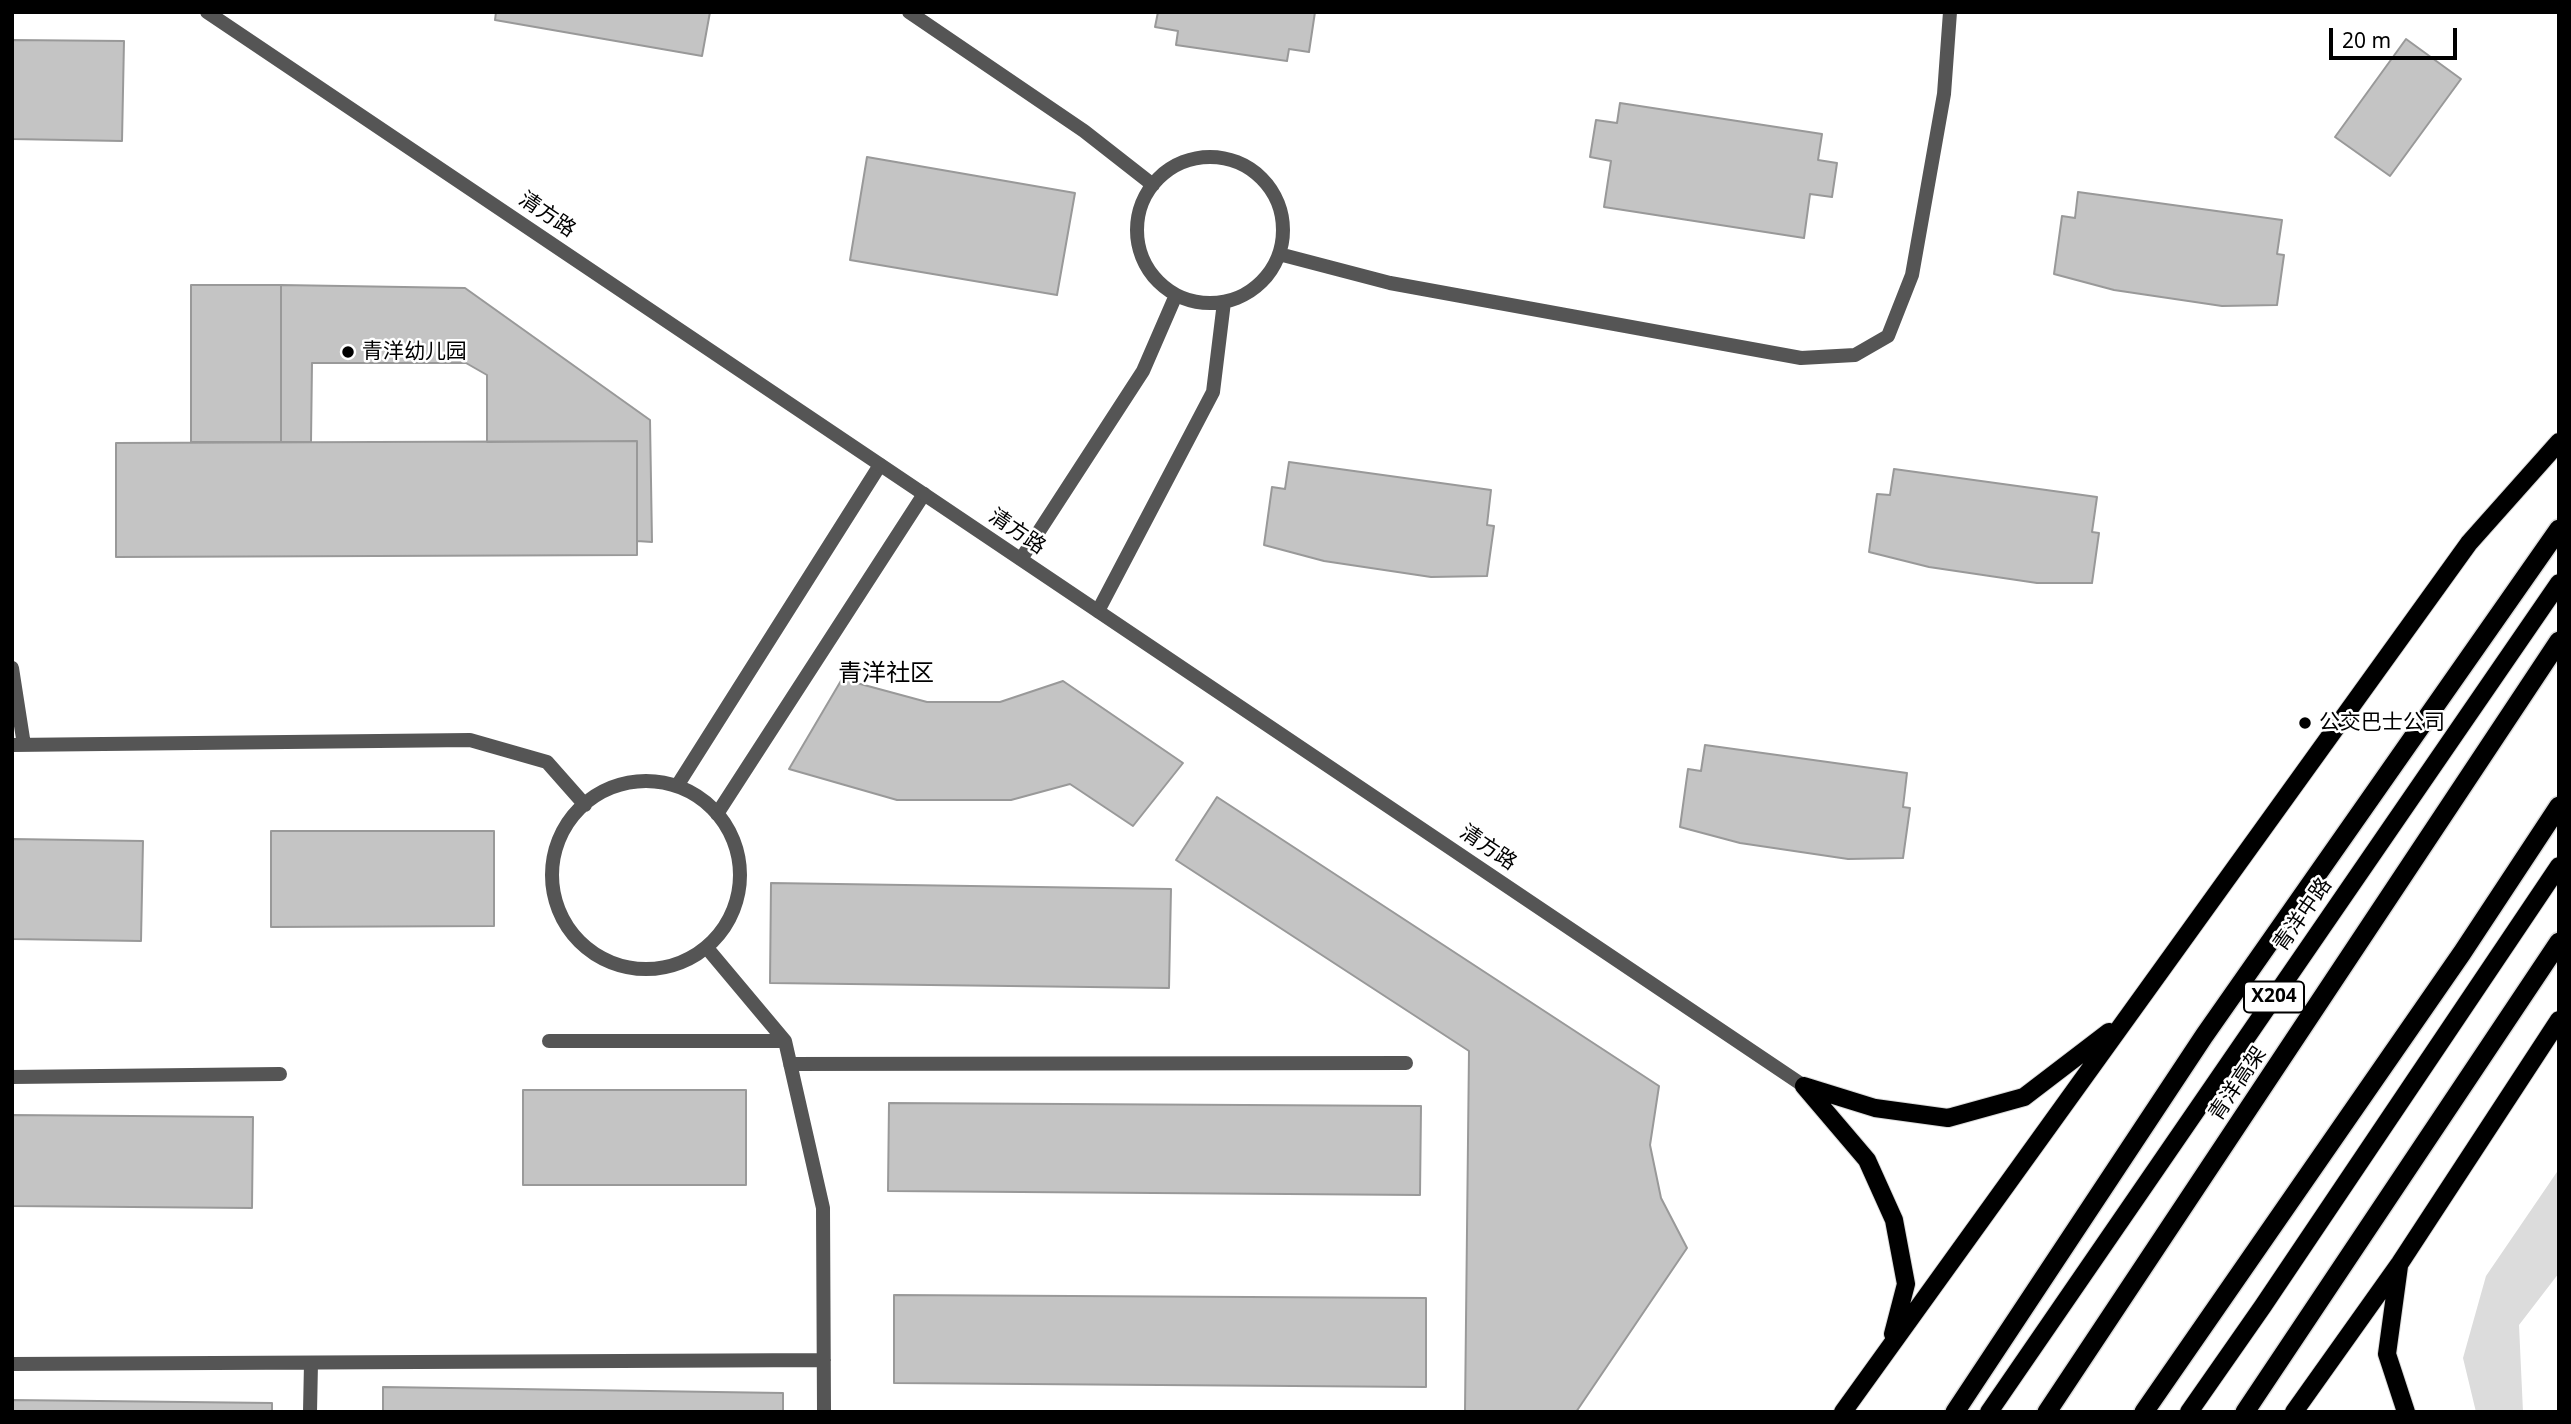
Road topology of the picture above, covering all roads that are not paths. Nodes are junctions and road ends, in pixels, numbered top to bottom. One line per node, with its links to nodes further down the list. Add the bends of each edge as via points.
1 (207, 12): 9 (street, 清方路)
2 (909, 12): 4 (street, via 1084,131)
3 (1947, 13): 5 (street, via 1944,94 1912,275 1888,336 1855,355 1801,358 1390,283)
4 (1153, 184): 5 (street, via 1177,164 1199,158 1222,158 1246,166 1266,182 1279,204 1284,230); 6 (street, via 1137,218 1137,241 1151,273)
5 (1279, 254): 7 (street, via 1267,277 1248,293)
6 (1176, 295): 7 (street, via 1198,303); 12 (street, via 1143,371)
7 (1223, 302): 14 (street, via 1213,392)
8 (2559, 443): 25 (main road, via 2469,543)
9 (880, 465): 10 (street, 清方路); 18 (street)
10 (924, 494): 12 (street, 清方路); 21 (street)
11 (2559, 529): 42 (highway, via 2204,1036)
12 (1021, 559): 14 (street, 清方路)
13 (2559, 583): 43 (main road, 青洋中路 / X204)
14 (1098, 611): 33 (street, 清方路)
15 (2559, 641): 44 (highway, 青洋高架)
16 (12, 668): 17 (street)
17 (18, 745): 19 (street, via 470,740 547,762)
18 (677, 786): 19 (street, via 653,781 624,783); 21 (street, via 708,803)
19 (585, 805): 24 (street, via 573,814 558,839 551,868 554,898 565,925 584,948 613,965 646,970 678,965)
20 (2559, 806): 45 (highway)
21 (717, 814): 24 (street, via 729,829 740,860 740,893 728,924)
22 (2559, 866): 46 (main road)
23 (2559, 942): 47 (highway)
24 (707, 948): 28 (street)
25 (2125, 1020): 33 (main road, via 2024,1097 1948,1118 1875,1108); 35 (main road)
26 (2559, 1020): 34 (main road)
27 (549, 1041): 28 (street)
28 (785, 1041): 30 (street)
29 (1406, 1063): 30 (street)
30 (790, 1064): 36 (street, via 823,1208)
31 (280, 1074): 32 (street)
32 (12, 1077)
33 (1804, 1086): 35 (main road, via 1867,1160 1894,1220 1906,1284)
34 (2400, 1263): 48 (main road); 49 (main road, via 2387,1354)
35 (1891, 1344): 41 (main road)
36 (824, 1360): 37 (street); 40 (street)
37 (311, 1363): 38 (street); 39 (street)
38 (12, 1364)
39 (310, 1412)
40 (824, 1412)
41 (1843, 1412)
42 (1955, 1412)
43 (1989, 1412)
44 (2048, 1412)
45 (2144, 1412)
46 (2189, 1412)
47 (2245, 1412)
48 (2294, 1412)
49 (2406, 1412)

